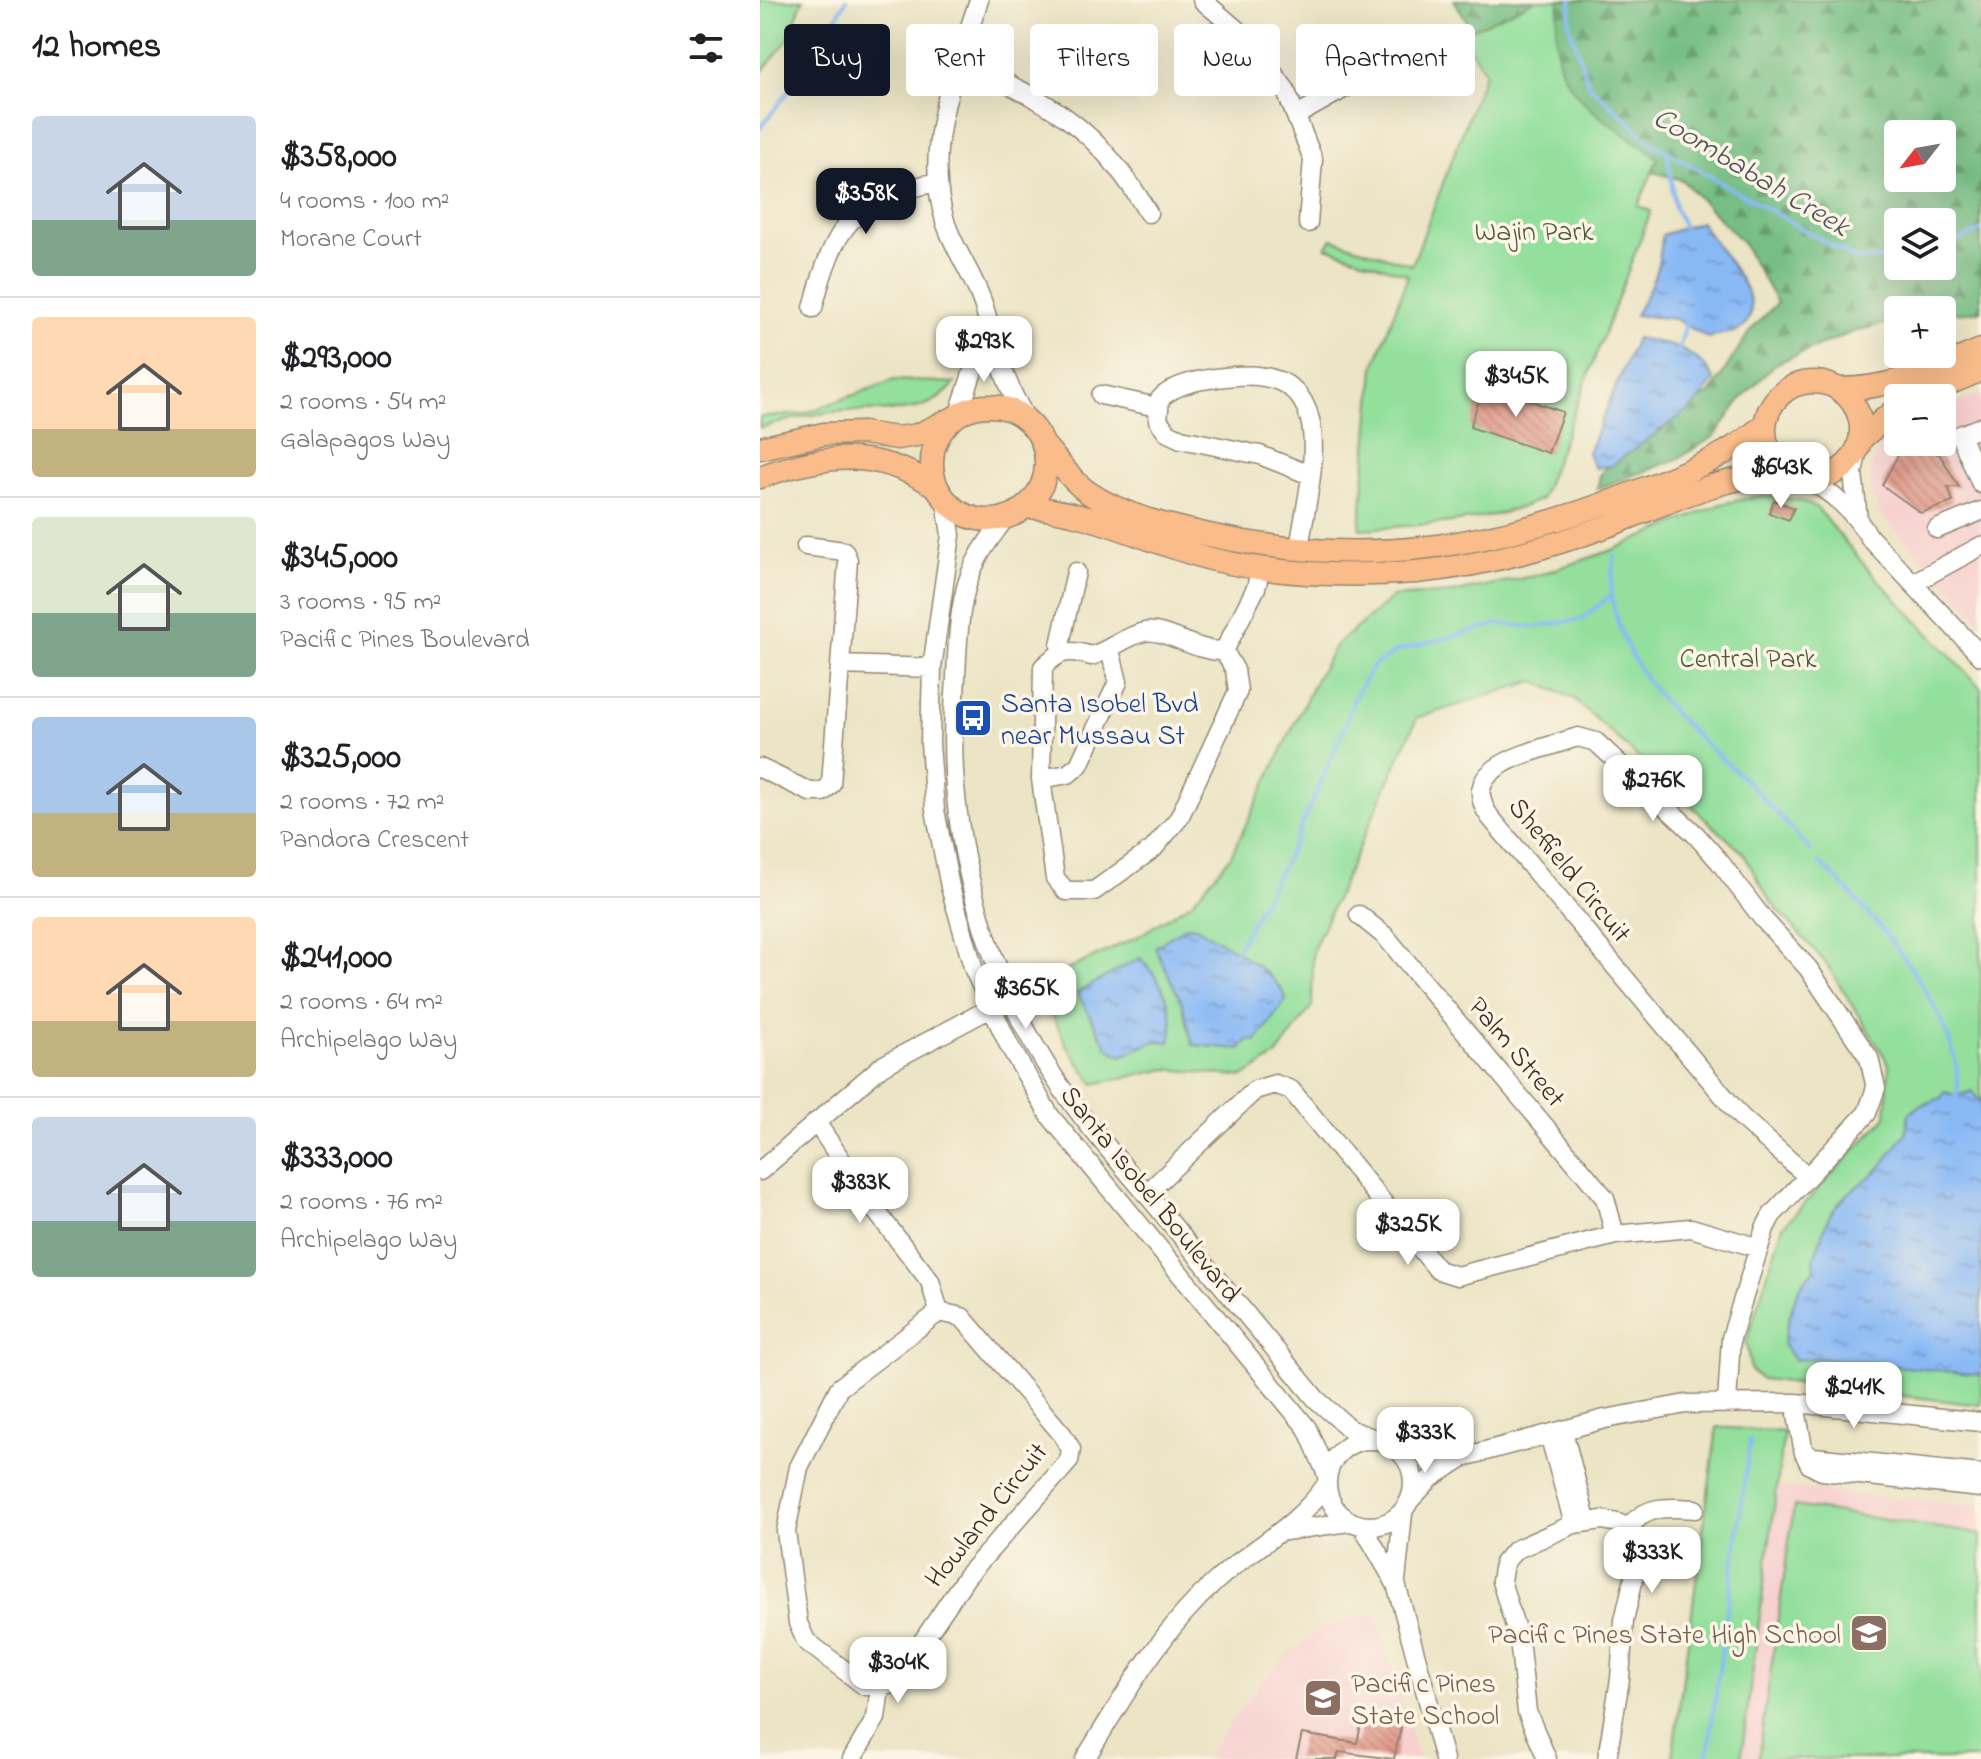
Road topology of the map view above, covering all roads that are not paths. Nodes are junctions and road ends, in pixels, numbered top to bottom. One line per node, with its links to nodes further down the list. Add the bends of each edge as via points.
1 (979, 0): 3 (street)
2 (1202, 0): 7 (street, via 1271,66)
3 (971, 24)
4 (1014, 84): 9 (street, via 1054,106 1129,179)
5 (947, 96): 8 (street, via 936,152)
6 (1331, 96): 7 (street)
7 (1297, 115): 10 (street, via 1313,159)
8 (938, 182): 11 (street, via 895,190 866,206 846,226 823,270); 12 (street, via 945,222 984,305)
9 (1148, 213)
10 (1308, 223)
11 (813, 308)
12 (988, 326): 19 (street); 20 (street, via 1008,390)
13 (1981, 350): 16 (main road, via 1913,378 1872,389)
14 (1981, 370): 15 (main road)
15 (1948, 384)
16 (1840, 389): 22 (main road, via 1808,381 1792,386 1769,409); 24 (main road, via 1858,411)
17 (1101, 395): 18 (street)
18 (1157, 407): 27 (street, via 1162,427 1174,436 1260,455); 27 (street, via 1172,390 1224,377 1280,382 1301,397 1310,413 1315,440)
19 (955, 416): 20 (main road, via 987,405 1015,411); 26 (main road, via 917,435 824,434); 31 (main road, via 932,450 931,468)
20 (1027, 420): 25 (main road)
21 (1884, 420): 24 (main road)
22 (1765, 424): 28 (main road, via 1770,452); 39 (main road, via 1711,461 1540,527 1445,547)
23 (1981, 427): 30 (street, via 1960,435)
24 (1860, 443): 28 (main road, via 1837,473 1821,478); 34 (street, via 1853,473)
25 (1043, 444): 33 (main road, via 1044,478); 39 (main road, via 1087,492 1124,511 1222,538)
26 (760, 448)
27 (1310, 475): 39 (street)
28 (1796, 475): 34 (street, via 1827,489); 40 (main road, via 1743,475 1546,547 1474,564 1335,575)
29 (760, 477): 31 (main road, via 845,457 880,460 913,472)
30 (1981, 484)
31 (941, 494): 33 (main road, via 974,519); 48 (street, Santa Isobel Boulevard, via 951,535)
32 (1981, 511): 35 (street)
33 (1015, 513): 40 (main road, via 1060,509 1211,559); 52 (street, Santa Isobel Boulevard, via 977,559 967,585 952,724 968,871)
34 (1858, 519): 42 (street)
35 (1960, 519): 36 (street); 38 (street)
36 (1937, 529)
37 (806, 546): 47 (street, via 844,551 848,560)
38 (1976, 548): 42 (street)
39 (1299, 549)
40 (1261, 568): 44 (street)
41 (1076, 572): 45 (street)
42 (1913, 583): 46 (street)
43 (1110, 650): 44 (street, via 1142,632 1159,632 1192,647); 45 (street, via 1091,656); 50 (street, via 1118,682 1079,765 1068,774)
44 (1224, 651): 50 (street, via 1235,670 1238,691 1179,818 1153,849 1094,891 1066,891 1055,878)
45 (1062, 652): 50 (street, via 1043,667 1041,679)
46 (1981, 656)
47 (841, 665): 48 (street); 49 (street, via 831,784 823,792 810,792)
48 (932, 668): 53 (street, Santa Isobel Boulevard, via 935,810 950,887 974,970)
49 (760, 768)
50 (1041, 779)
51 (1359, 915): 58 (street, Palm Street, via 1385,936 1605,1198)
52 (1012, 998): 53 (street); 57 (street, Santa Isobel Boulevard, via 1055,1079)
53 (991, 1007): 54 (street, via 882,1066); 70 (street, Santa Isobel Boulevard, via 1050,1116 1307,1428)
54 (816, 1122): 55 (street); 60 (street, via 930,1281)
55 (760, 1171)
56 (1807, 1176): 56 (street, Sheffield Circuit, via 1741,1117 1490,817 1480,788 1489,771 1578,737 1596,742 1695,834 1808,968 1869,1058 1876,1088 1867,1113); 59 (street, Sheffield Circuit, via 1772,1215)
57 (1146, 1194): 58 (street, via 1255,1090 1275,1084 1291,1090 1438,1270 1457,1276); 66 (street, Santa Isobel Boulevard, via 1316,1399 1351,1430)
58 (1615, 1235): 59 (street, via 1691,1228)
59 (1759, 1248): 61 (street, Sheffield Circuit, via 1731,1338)
60 (939, 1312): 79 (street, via 839,1388 799,1467 786,1531 798,1623 806,1641 865,1686); 79 (street, Howland Circuit, via 962,1317 1071,1449 1069,1461 967,1576 899,1676)
61 (1727, 1403): 62 (street); 63 (street, via 1796,1403); 64 (street, via 1649,1409)
62 (1797, 1415): 65 (street); 67 (street)
63 (1981, 1422)
64 (1556, 1433): 68 (street); 74 (street)
65 (1981, 1434)
66 (1388, 1444): 68 (street); 70 (street, via 1353,1443 1332,1462); 72 (street, via 1412,1471)
67 (1804, 1453): 69 (street); 71 (street, via 1810,1465 1822,1471)
68 (1463, 1457): 72 (street, via 1431,1478)
69 (1981, 1474)
70 (1327, 1480): 75 (street, via 1329,1500); 77 (street, via 1310,1507)
71 (1981, 1488)
72 (1407, 1506): 75 (street, via 1391,1522); 78 (street)
73 (1695, 1509): 76 (street, via 1649,1510)
74 (1580, 1522): 76 (street, via 1610,1521); 83 (street, via 1515,1550 1504,1563 1501,1581 1519,1639 1527,1712)
75 (1356, 1524): 77 (street); 78 (street)
76 (1627, 1529): 84 (street, via 1634,1533 1640,1552 1624,1620)
77 (1285, 1531): 81 (street, via 1230,1569 1191,1607 1148,1657)
78 (1396, 1584): 82 (street)
79 (880, 1688): 80 (street, via 876,1718)
80 (852, 1759)
81 (1085, 1759)
82 (1444, 1759)
83 (1547, 1759)
84 (1607, 1759)

